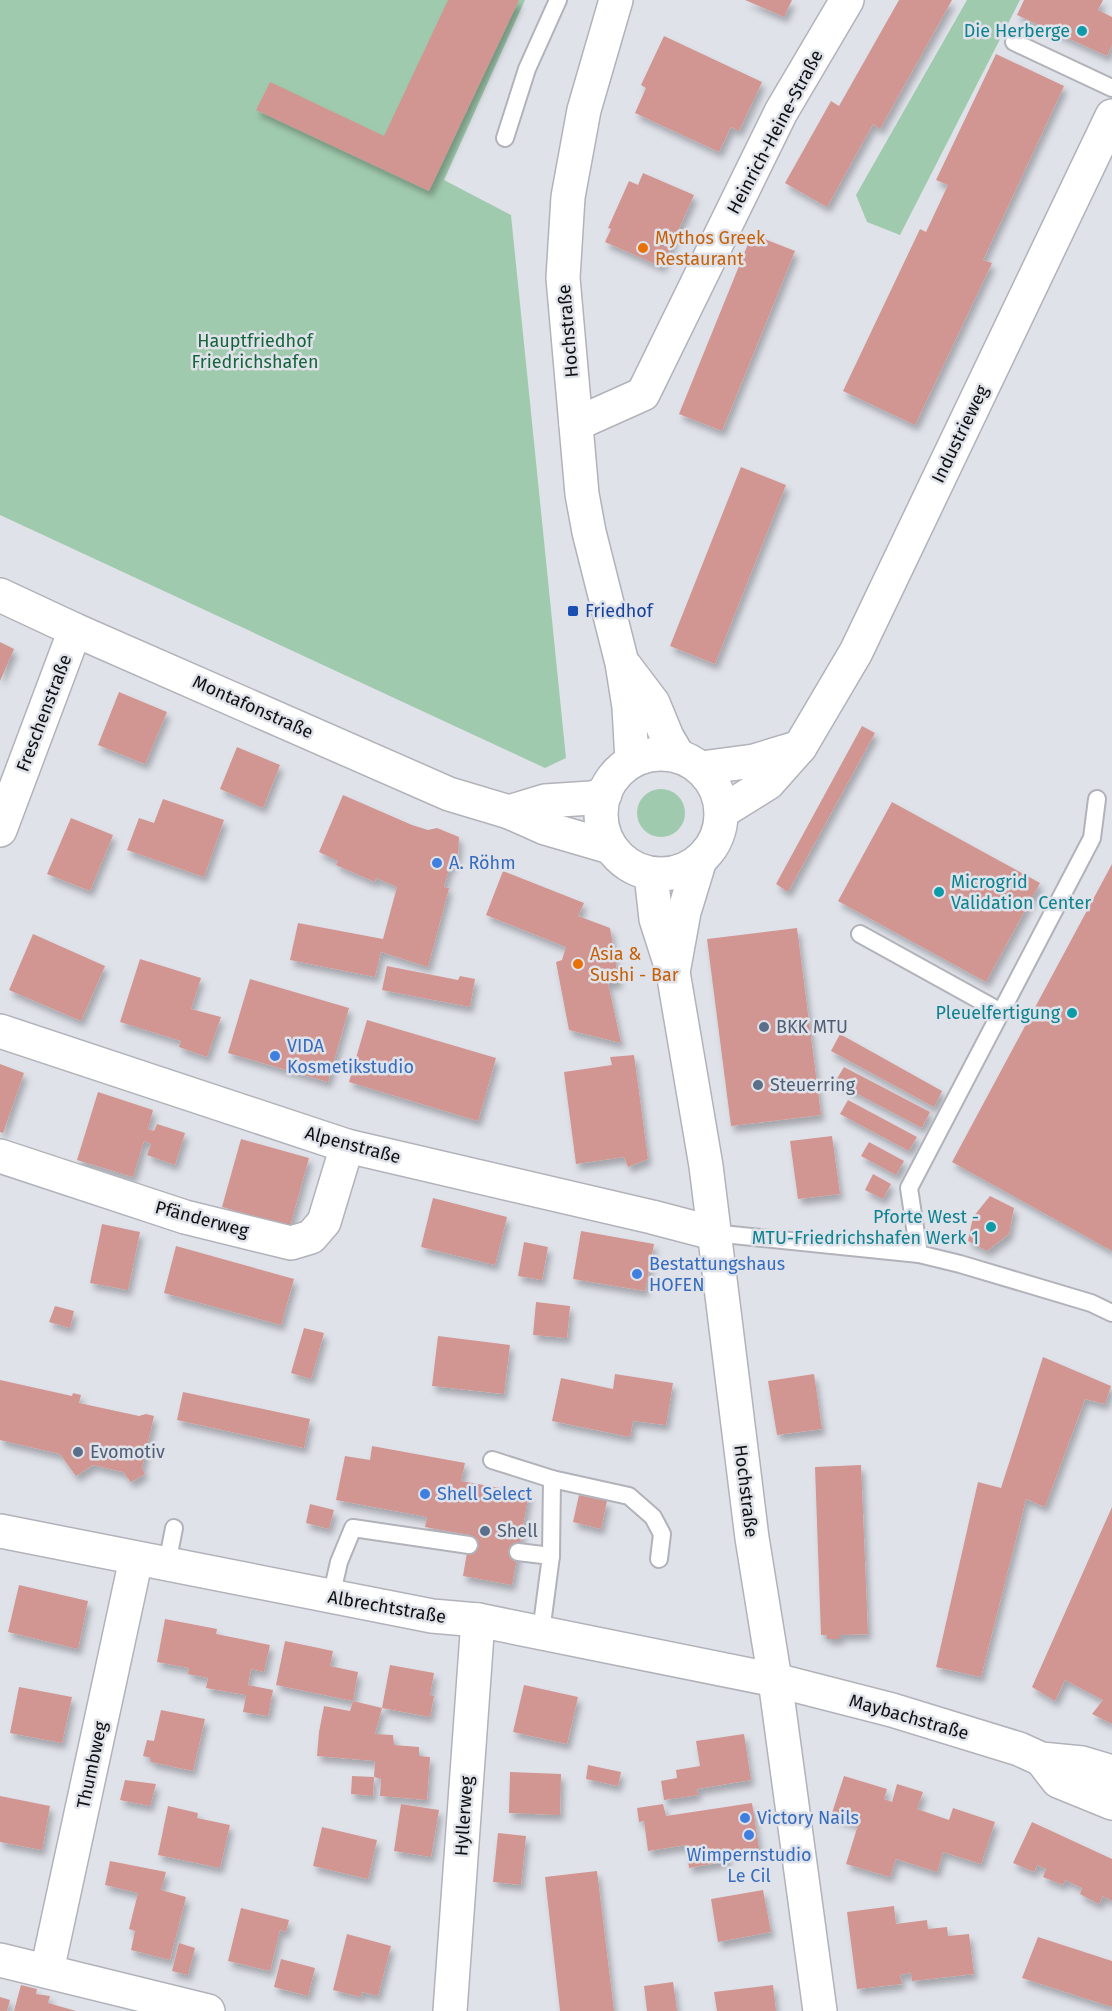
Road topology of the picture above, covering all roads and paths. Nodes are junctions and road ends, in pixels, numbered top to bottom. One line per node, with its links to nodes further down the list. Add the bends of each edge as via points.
1 (558, 0): 7 (lane, via 527,69)
2 (616, 0): 8 (street, Hochstraße, via 584,111 568,197 563,278)
3 (847, 0): 8 (street, Heinrich-Heine-Straße, via 781,112 643,394)
4 (1014, 42): 5 (lane)
5 (1112, 88)
6 (1112, 116): 12 (street, Industrieweg, via 856,652)
7 (505, 138)
8 (576, 424): 11 (street, Hochstraße, via 589,532)
9 (0, 595): 10 (street, Montafonstraße)
10 (75, 630): 18 (street, Montafonstraße, via 449,794); 19 (street, Freschenstraße)
11 (622, 663): 13 (street, Hochstraße); 14 (street, Hochstraße, via 653,703)
12 (800, 747): 14 (street, via 754,761); 17 (street, Industrieweg, via 768,783)
13 (632, 761): 14 (street, via 651,754); 15 (street, via 608,784)
14 (689, 761): 17 (street, via 719,794)
15 (604, 794): 18 (street, via 546,801); 20 (street, via 602,827)
16 (1097, 799): 25 (lane, via 1092,838)
17 (723, 811): 21 (street, via 716,842)
18 (509, 812): 20 (street, Montafonstraße, via 545,828)
19 (0, 830)
20 (610, 847): 22 (street, via 627,864)
21 (699, 862): 22 (street, via 675,873); 24 (street, Hochstraße, via 684,912)
22 (651, 874): 24 (street, Hochstraße, via 656,919)
23 (860, 934): 25 (lane)
24 (673, 972): 29 (street, Hochstraße, via 706,1166)
25 (1001, 1012): 30 (lane, via 909,1188)
26 (0, 1031): 27 (street, Alpenstraße)
27 (347, 1146): 28 (street, Pfänderweg, via 324,1222 310,1237 291,1243 185,1217); 29 (street, Alpenstraße)
28 (0, 1156)
29 (713, 1233): 30 (lane); 44 (street, Hochstraße, via 752,1538)
30 (919, 1254): 31 (lane)
31 (1112, 1312)
32 (492, 1460): 33 (lane)
33 (552, 1479): 38 (lane); 39 (lane, via 628,1496 653,1517 662,1534)
34 (174, 1528): 40 (lane)
35 (0, 1531): 40 (street, Albrechtstraße)
36 (469, 1545): 41 (lane, via 353,1528 339,1562)
37 (518, 1552): 38 (lane)
38 (551, 1556): 43 (lane)
39 (659, 1559)
40 (152, 1562): 41 (street, Albrechtstraße); 49 (street, Thumbweg)
41 (331, 1597): 42 (street, Albrechtstraße, via 432,1616)
42 (478, 1620): 43 (street, Albrechtstraße); 51 (street, Hyllerweg)
43 (541, 1632): 44 (street, Albrechtstraße)
44 (775, 1680): 45 (street, Maybachstraße, via 892,1710); 52 (street, Hochstraße)
45 (1041, 1759): 46 (street, Maybachstraße, via 1082,1763); 47 (street, Maybachstraße, via 1058,1781)
46 (1112, 1772)
47 (1112, 1803)
48 (0, 1960): 49 (street)
49 (47, 1971): 50 (street)
50 (208, 2011)
51 (450, 2011)
52 (820, 2011)

